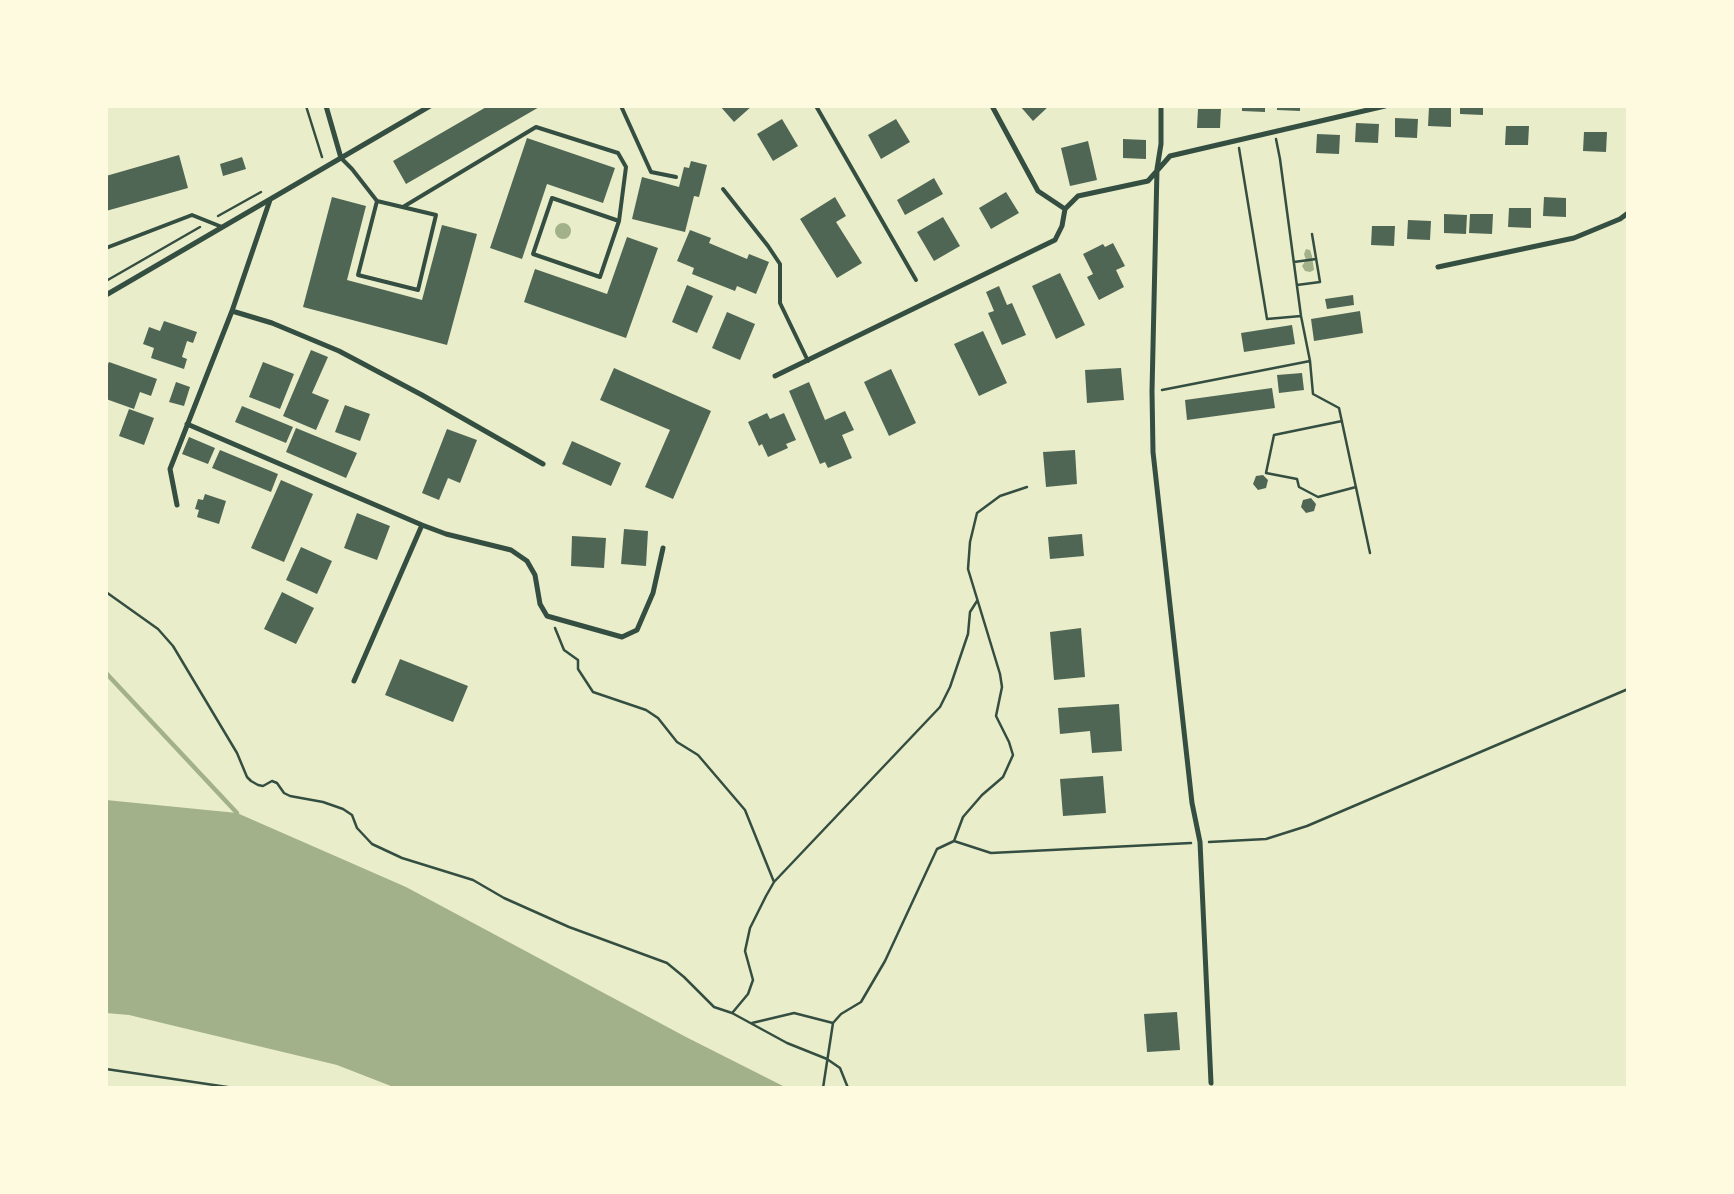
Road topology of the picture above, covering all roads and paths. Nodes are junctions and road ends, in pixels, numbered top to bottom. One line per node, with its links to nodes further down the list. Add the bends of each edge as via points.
1 (306, 106): 12 (path)
2 (326, 106): 13 (street)
3 (430, 106): 13 (street)
4 (621, 106): 15 (lane, via 651,172)
5 (816, 106): 31 (lane)
6 (992, 106): 21 (street, via 1038,191)
7 (1161, 106): 14 (street)
8 (1385, 106): 9 (street)
9 (1367, 108): 10 (street)
10 (1274, 131): 11 (street); 29 (path)
11 (1238, 140): 14 (street, via 1170,156); 36 (path, via 1267,320)
12 (322, 157)
13 (341, 158): 18 (street); 19 (lane)
14 (1158, 168): 21 (street, via 1148,181 1078,196); 40 (street)
15 (676, 177)
16 (723, 188): 37 (lane, via 780,264 780,303)
17 (265, 189): 24 (path)
18 (270, 199): 25 (street); 35 (street)
19 (377, 201): 20 (lane); 20 (lane, via 358,275 418,290 436,215)
20 (403, 207): 23 (lane, via 536,127 618,153 626,167)
21 (1065, 210): 37 (street, via 1055,240)
22 (1628, 213): 30 (street, via 1574,238)
23 (619, 221): 23 (lane, via 600,276 534,254 552,198)
24 (209, 222): 25 (lane); 27 (lane, via 192,215); 32 (path)
25 (222, 227): 34 (street)
26 (1312, 234): 28 (path)
27 (106, 248)
28 (1316, 259): 29 (path); 33 (path, via 1320,282)
29 (1294, 262): 33 (path)
30 (1438, 267)
31 (916, 280)
32 (106, 281)
33 (1297, 285): 36 (path)
34 (106, 295)
35 (232, 311): 42 (street); 43 (street, via 272,323 339,352)
36 (1301, 316): 38 (path)
37 (808, 361): 39 (street)
38 (1310, 361): 40 (path); 41 (path, via 1313,394 1339,408)
39 (775, 376)
40 (1152, 391): 56 (street, via 1153,452 1192,803)
41 (1342, 421): 45 (path); 45 (path, via 1274,435 1266,473 1296,479 1300,487 1318,497)
42 (187, 424): 46 (street, via 170,469); 47 (street)
43 (542, 464)
44 (1027, 487): 51 (path, via 1000,496 977,513 968,569)
45 (1356, 487): 49 (path)
46 (177, 505)
47 (422, 525): 52 (street, via 511,550 527,561 535,575 540,604); 53 (street)
48 (663, 548): 52 (street, via 653,593 637,630 622,637)
49 (1370, 553)
50 (106, 592): 58 (path, via 158,629 173,646 237,753 247,777 258,785 276,783 290,796 343,809 372,844 402,858 473,880 569,928 666,963 714,1007)
51 (977, 601): 55 (path, via 1002,687 996,716 1013,755 1003,777 963,817); 57 (path, via 970,612 968,634 940,707)
52 (547, 616): 57 (path, via 564,650 578,660 578,669 593,692 646,710 658,718 677,742 698,756 745,810)
53 (354, 681)
54 (1628, 689): 56 (path, via 1307,826 1266,839)
55 (954, 841): 56 (path, via 991,853); 60 (path, via 937,849 885,961 861,1002 840,1014)
56 (1200, 842): 63 (street)
57 (774, 882): 58 (path, via 750,928 745,951 753,980 748,994)
58 (732, 1012): 59 (path)
59 (752, 1023): 60 (path, via 794,1013); 61 (path, via 787,1043)
60 (833, 1023): 61 (path)
61 (827, 1059): 65 (path); 66 (path, via 840,1068)
62 (106, 1069): 64 (path)
63 (1211, 1083)
64 (234, 1088)
65 (822, 1088)
66 (848, 1088)

